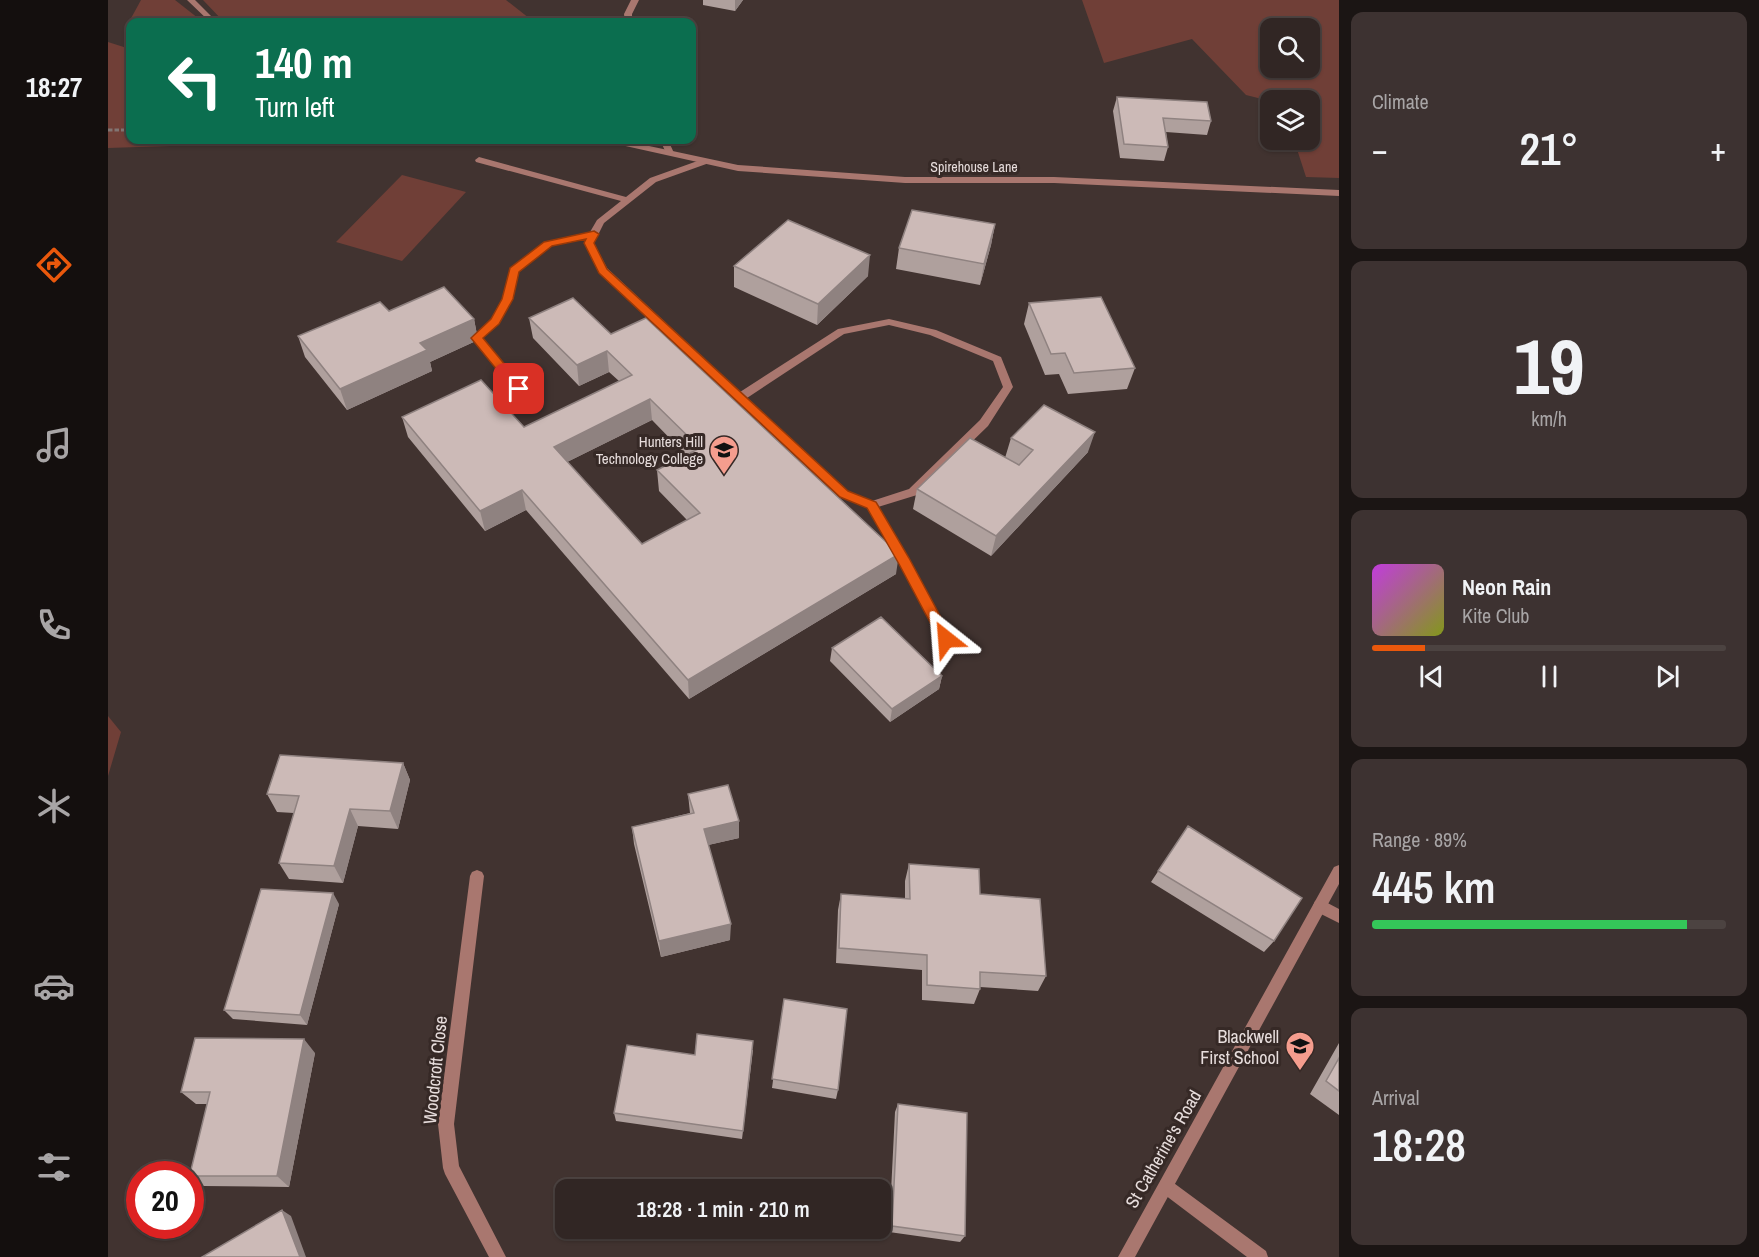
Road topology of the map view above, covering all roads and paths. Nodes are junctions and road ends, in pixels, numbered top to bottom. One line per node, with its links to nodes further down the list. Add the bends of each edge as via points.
1 (191, 0): 3 (street)
2 (635, 0): 4 (street)
3 (210, 18)
4 (628, 18)
5 (108, 130): 6 (path)
6 (126, 130)
7 (630, 144): 9 (street, Spirehouse Lane)
8 (666, 144): 9 (street)
9 (670, 153): 11 (street, Spirehouse Lane)
10 (479, 160): 13 (street)
11 (706, 161): 12 (street, Spirehouse Lane, via 738,168 905,180 1054,180); 13 (street, via 653,180)
12 (1339, 193)
13 (627, 200): 14 (street, via 600,222)
14 (594, 234): 15 (street, via 589,243 603,270); 16 (street, via 548,244 514,270 503,307 477,338)
15 (740, 397): 17 (street, via 844,494); 17 (street, via 841,331 889,322 933,332 997,358 1008,387 984,423 913,492)
16 (533, 406)
17 (871, 505): 18 (street)
18 (946, 639)
19 (1339, 871): 21 (street, St Catherine's Road)
20 (477, 876): 24 (street, Woodcroft Close, via 446,1124 450,1168)
21 (1320, 906): 22 (street); 23 (street, St Catherine's Road)
22 (1339, 916)
23 (1167, 1186): 25 (street, St Catherine's Road); 26 (street)
24 (498, 1257)
25 (1126, 1257)
26 (1260, 1257)

